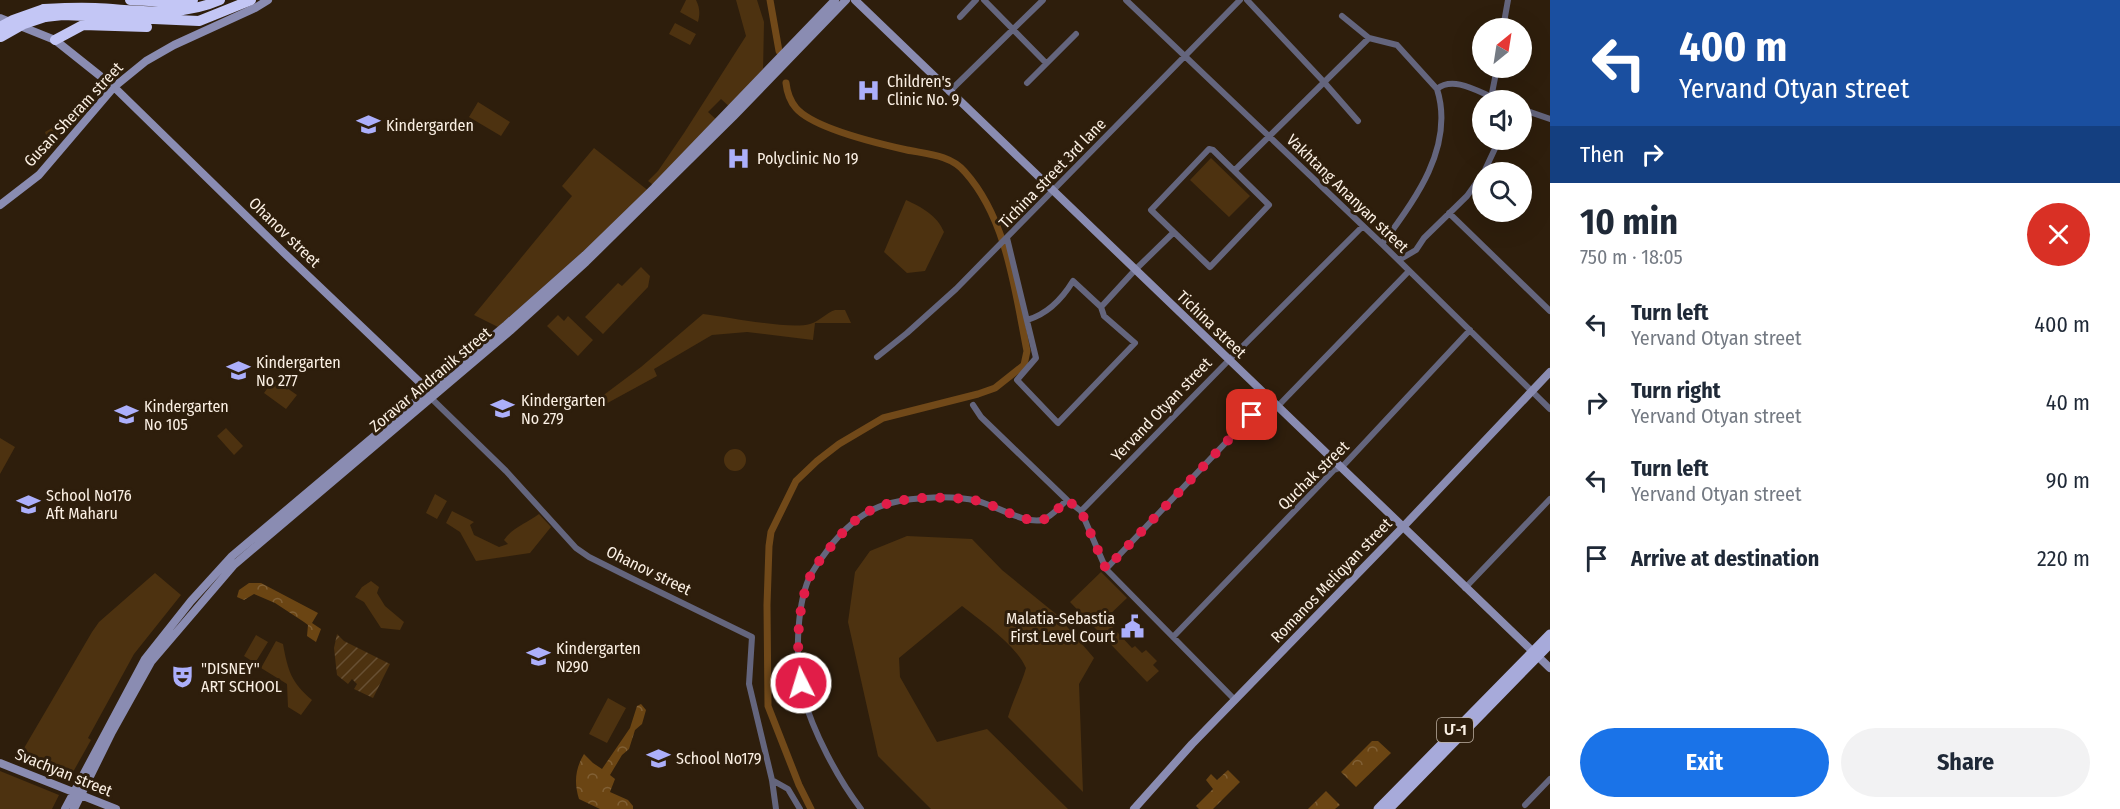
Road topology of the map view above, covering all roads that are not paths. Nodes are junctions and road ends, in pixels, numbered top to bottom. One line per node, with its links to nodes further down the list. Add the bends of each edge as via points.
1 (130, 0): 2 (highway)
2 (193, 0)
3 (220, 0): 16 (highway, via 168,13 67,7)
4 (251, 0): 21 (highway)
5 (267, 0): 32 (main road, Gusan Sheram street, via 161,51)
6 (835, 0): 42 (main road, Zoravar Andranik street)
7 (846, 0): 42 (main road, Zoravar Andranik street)
8 (855, 0): 35 (main road, Tichina street)
9 (976, 0): 18 (street)
10 (984, 0): 23 (street)
11 (1043, 0): 23 (street)
12 (1126, 0): 28 (street, Vakhtang Ananyan street)
13 (1240, 0): 28 (street, Tichina street 3rd lane)
14 (1247, 0): 30 (street)
15 (1508, 0): 20 (street)
16 (44, 13): 21 (highway); 22 (highway, bridge); 25 (highway, bridge)
17 (1342, 16): 26 (street)
18 (960, 17)
19 (0, 18): 27 (main road, Ohanov street)
20 (1505, 18)
21 (199, 21): 27 (highway, via 185,27 83,25)
22 (0, 27)
23 (1012, 30): 29 (street); 35 (street)
24 (1076, 34): 29 (street)
25 (0, 37)
26 (1369, 38): 30 (street); 33 (street, via 1397,45)
27 (55, 40): 32 (main road, Ohanov street)
28 (1183, 56): 39 (street, Vakhtang Ananyan street); 43 (street, Tichina street 3rd lane)
29 (1046, 63): 31 (street)
30 (1323, 81): 38 (street); 39 (street)
31 (1026, 83)
32 (113, 88): 44 (main road, Gusan Sheram street, via 39,176); 61 (main road, Ohanov street, via 273,249)
33 (1437, 89): 34 (street, via 1452,82); 49 (street, via 1441,126 1437,152 1412,204)
34 (1472, 90)
35 (949, 92): 43 (main road, Tichina street)
36 (1532, 113): 37 (street)
37 (1550, 119)
38 (1358, 121)
39 (1269, 136): 40 (street); 46 (street, Vakhtang Ananyan street)
40 (1234, 171): 47 (street, via 1209,149 1151,208); 47 (street, via 1269,205 1212,266)
41 (1472, 189): 45 (street)
42 (656, 190): 61 (main road, Zoravar Andranik street, via 508,328)
43 (1052, 191): 48 (street, Tichina street 3rd lane); 51 (main road, Tichina street)
44 (0, 205)
45 (1449, 213): 50 (street, via 1416,250); 54 (street)
46 (1363, 226): 49 (street, Vakhtang Ananyan street); 58 (street, Yervand Otyan street)
47 (1173, 232): 51 (street)
48 (1007, 238): 55 (street); 57 (street, Tichina street 3rd lane, via 956,289)
49 (1382, 244): 50 (street, Vakhtang Ananyan street)
50 (1398, 260): 52 (street, Vakhtang Ananyan street)
51 (1135, 270): 53 (street); 58 (main road, Tichina street)
52 (1409, 271): 56 (street, Vakhtang Ananyan street); 64 (street)
53 (1101, 307): 55 (street, via 1073,281 1055,304); 55 (street, via 1104,316 1135,343 1058,423 1017,380 1036,358)
54 (1550, 311)
55 (1027, 320)
56 (1470, 330): 60 (street, Vakhtang Ananyan street); 66 (street, Quchak street)
57 (877, 357)
58 (1228, 361): 62 (main road, Tichina street); 69 (street, Yervand Otyan street)
59 (1550, 372): 60 (main road, Romanos Meliqyan street)
60 (1531, 390): 65 (street, Vakhtang Ananyan street); 70 (main road, Romanos Meliqyan street)
61 (430, 394): 81 (street, Ohanov street, via 576,548 752,637 749,684); 82 (main road, Zoravar Andranik street, via 234,565 151,662)
62 (1268, 398): 64 (main road, Tichina street); 71 (street)
63 (973, 405): 68 (street)
64 (1277, 407): 66 (main road, Tichina street)
65 (1550, 409)
66 (1342, 467): 70 (main road, Tichina street); 74 (street, Quchak street, via 1334,470)
67 (1550, 499): 72 (street)
68 (1067, 500): 69 (street); 89 (street, via 1041,520 1030,520 975,500 890,503 857,519 817,564 809,579 801,614 799,671 811,717 832,764)
69 (1081, 511): 71 (street)
70 (1403, 527): 72 (main road, Tichina street); 78 (main road, Romanos Meliqyan street)
71 (1106, 569): 74 (street)
72 (1465, 588): 76 (main road, Tichina street)
73 (1550, 634): 76 (main road, Մ-1)
74 (1173, 638): 78 (street)
75 (1550, 644): 76 (main road, Մ-1)
76 (1535, 654): 77 (main road, Tichina street); 91 (main road, Մ-1); 92 (main road, Մ-1)
77 (1550, 668)
78 (1235, 700): 90 (main road, Romanos Meliqyan street)
79 (0, 763): 82 (main road, Svachyan street)
80 (1550, 779): 83 (street)
81 (772, 780): 87 (street, Ohanov street); 88 (street, via 788,789)
82 (77, 793): 84 (main road, Zoravar Andranik street); 85 (main road, Zoravar Andranik street); 86 (main road, Svachyan street)
83 (1525, 805)
84 (65, 809)
85 (74, 809)
86 (116, 809)
87 (776, 809)
88 (800, 809)
89 (861, 809)
90 (1134, 809)
91 (1378, 809)
92 (1389, 809)

